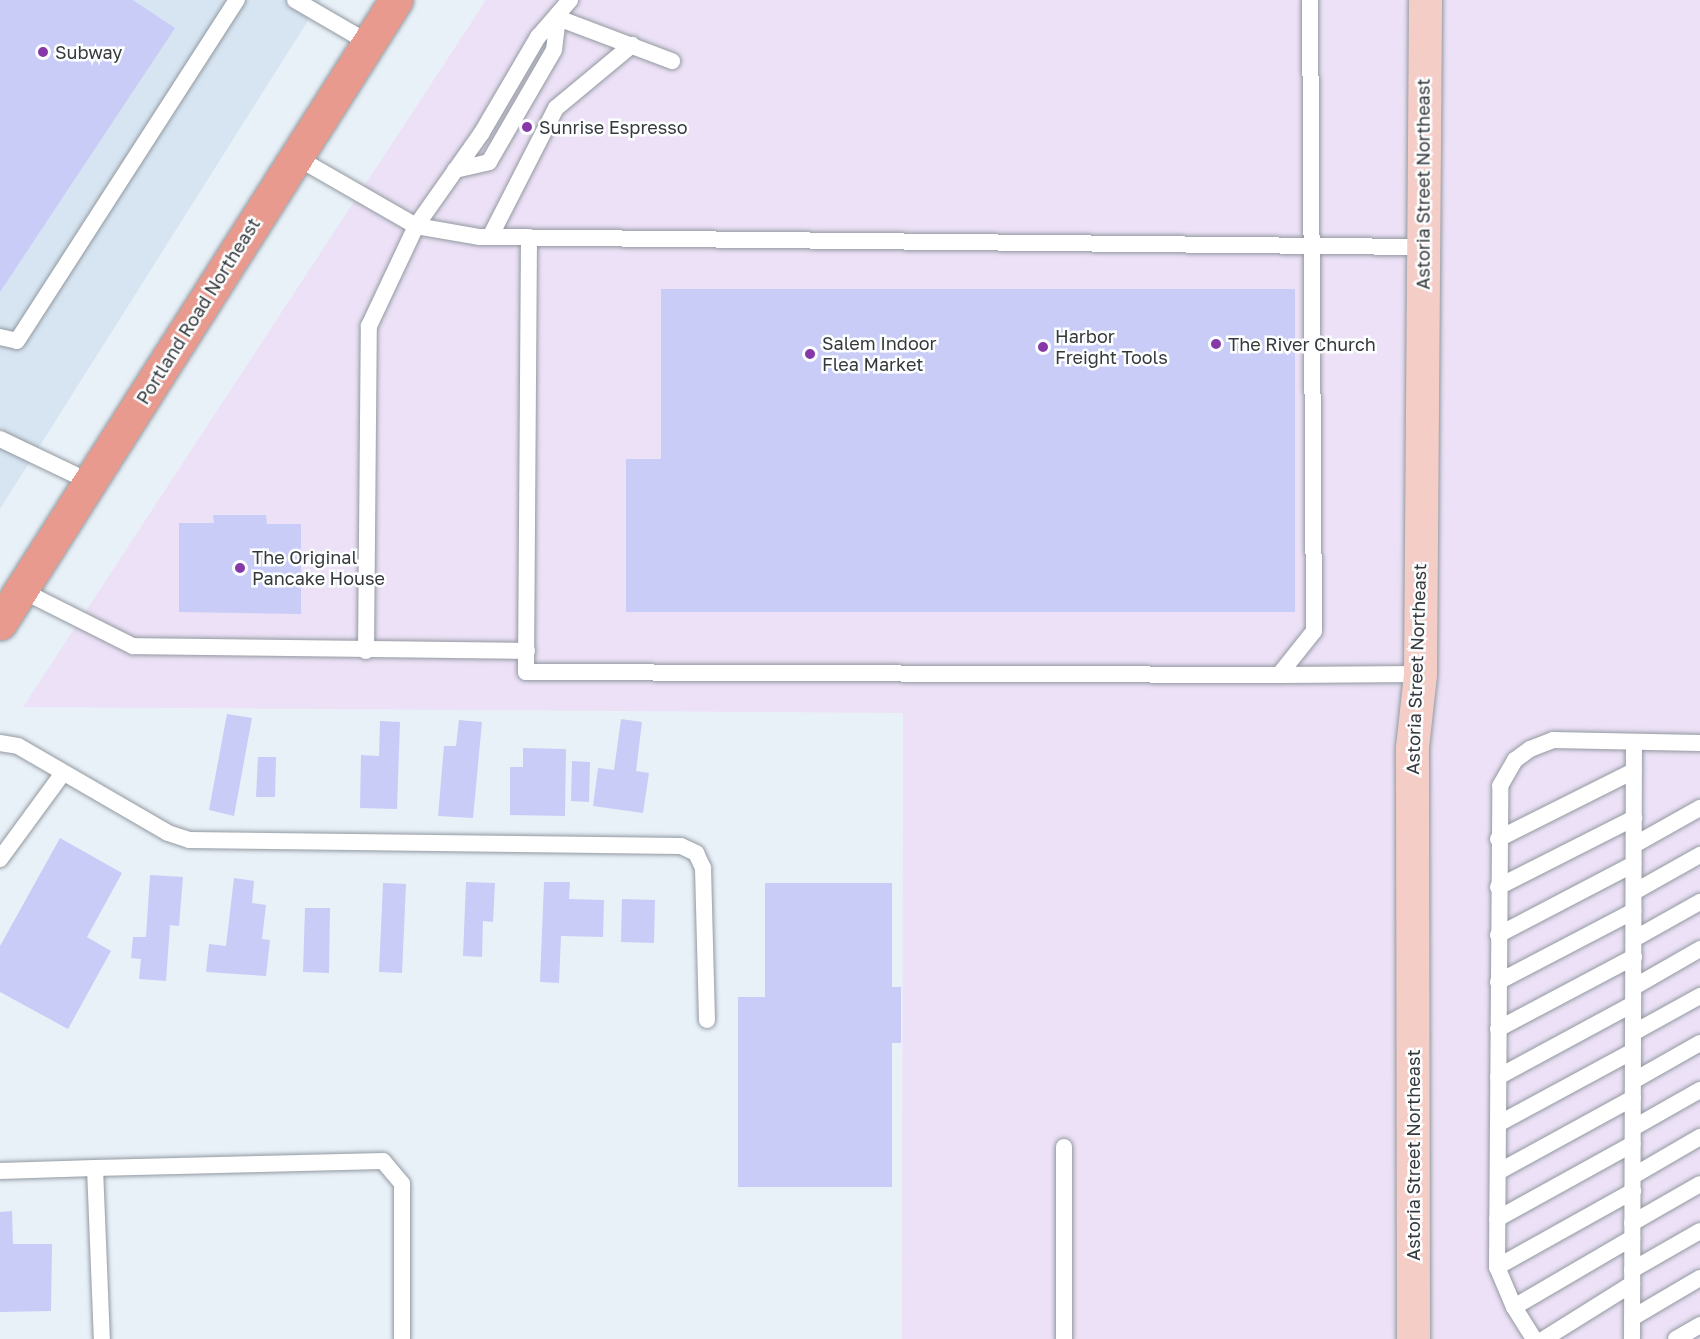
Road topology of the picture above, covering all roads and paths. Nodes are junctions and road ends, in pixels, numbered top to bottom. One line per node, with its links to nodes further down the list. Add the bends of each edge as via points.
1 (295, 0): 8 (lane)
2 (396, 0): 8 (main road, Portland Road Northeast)
3 (570, 0): 7 (lane)
4 (1310, 0): 16 (lane)
5 (1425, 0): 17 (street, Astoria Street Northeast)
6 (235, 1): 18 (lane, via 17,341)
7 (558, 18): 9 (lane); 12 (lane, via 538,37); 12 (lane, via 554,50 489,162)
8 (369, 43): 11 (main road, Portland Road Northeast)
9 (632, 45): 10 (lane); 14 (lane, via 556,108)
10 (672, 61)
11 (296, 157): 13 (lane); 20 (main road, Portland Road Northeast)
12 (455, 170): 13 (lane)
13 (416, 226): 14 (lane); 23 (lane, via 369,326)
14 (490, 237): 15 (lane)
15 (529, 237): 16 (lane); 24 (lane)
16 (1312, 247): 17 (lane); 26 (lane, via 1314,631)
17 (1423, 248): 25 (street, Astoria Street Northeast)
18 (0, 337)
19 (0, 439): 20 (lane)
20 (90, 482): 21 (main road, Portland Road Northeast)
21 (21, 590): 22 (main road, Portland Road Northeast); 23 (lane, via 133,646)
22 (0, 623)
23 (366, 651): 24 (lane)
24 (527, 651): 26 (lane, via 526,672)
25 (1420, 674): 26 (lane); 79 (street, Astoria Street Northeast, via 1412,747)
26 (1279, 675)
27 (0, 743): 31 (lane, via 18,746)
28 (1635, 743): 29 (lane); 30 (lane); 34 (lane, via 1553,740 1530,749 1515,760 1500,786)
29 (1700, 743)
30 (1635, 771): 33 (lane); 34 (lane)
31 (63, 773): 37 (lane); 51 (lane, via 168,833 209,842 681,846 696,853 703,868)
32 (1700, 808): 35 (lane)
33 (1634, 818): 35 (lane); 39 (lane)
34 (1498, 839): 39 (lane)
35 (1634, 845): 38 (lane)
36 (1700, 855): 40 (lane)
37 (0, 859)
38 (1634, 864): 40 (lane); 43 (lane)
39 (1498, 887): 43 (lane)
40 (1634, 892): 42 (lane)
41 (1700, 902): 44 (lane)
42 (1634, 911): 44 (lane); 47 (lane)
43 (1498, 934): 47 (lane)
44 (1634, 939): 46 (lane)
45 (1700, 949): 48 (lane)
46 (1634, 957): 48 (lane); 52 (lane)
47 (1498, 982): 52 (lane)
48 (1634, 987): 50 (lane)
49 (1700, 996): 53 (lane)
50 (1633, 1004): 53 (lane); 55 (lane)
51 (707, 1020)
52 (1498, 1029): 55 (lane)
53 (1633, 1042): 56 (lane); 58 (lane)
54 (1700, 1043): 56 (lane)
55 (1498, 1077): 58 (lane)
56 (1633, 1089): 59 (lane); 64 (lane)
57 (1700, 1090): 59 (lane)
58 (1498, 1124): 64 (lane)
59 (1633, 1136): 65 (lane); 67 (lane)
60 (1700, 1137): 65 (lane)
61 (1064, 1147): 78 (lane)
62 (95, 1168): 63 (lane); 76 (lane); 77 (lane, via 383,1161 402,1184)
63 (0, 1171)
64 (1498, 1172): 67 (lane)
65 (1633, 1183): 68 (lane); 70 (lane)
66 (1700, 1184): 68 (lane)
67 (1497, 1219): 70 (lane)
68 (1632, 1230): 71 (lane); 73 (lane)
69 (1700, 1231): 71 (lane)
70 (1497, 1267): 73 (lane)
71 (1632, 1277): 74 (lane); 81 (lane)
72 (1700, 1278): 74 (lane)
73 (1514, 1307): 80 (lane)
74 (1632, 1318): 82 (lane)
75 (1700, 1325): 83 (lane)
76 (102, 1339)
77 (402, 1339)
78 (1064, 1339)
79 (1413, 1339)
80 (1534, 1339)
81 (1544, 1339)
82 (1632, 1339)
83 (1676, 1339)

